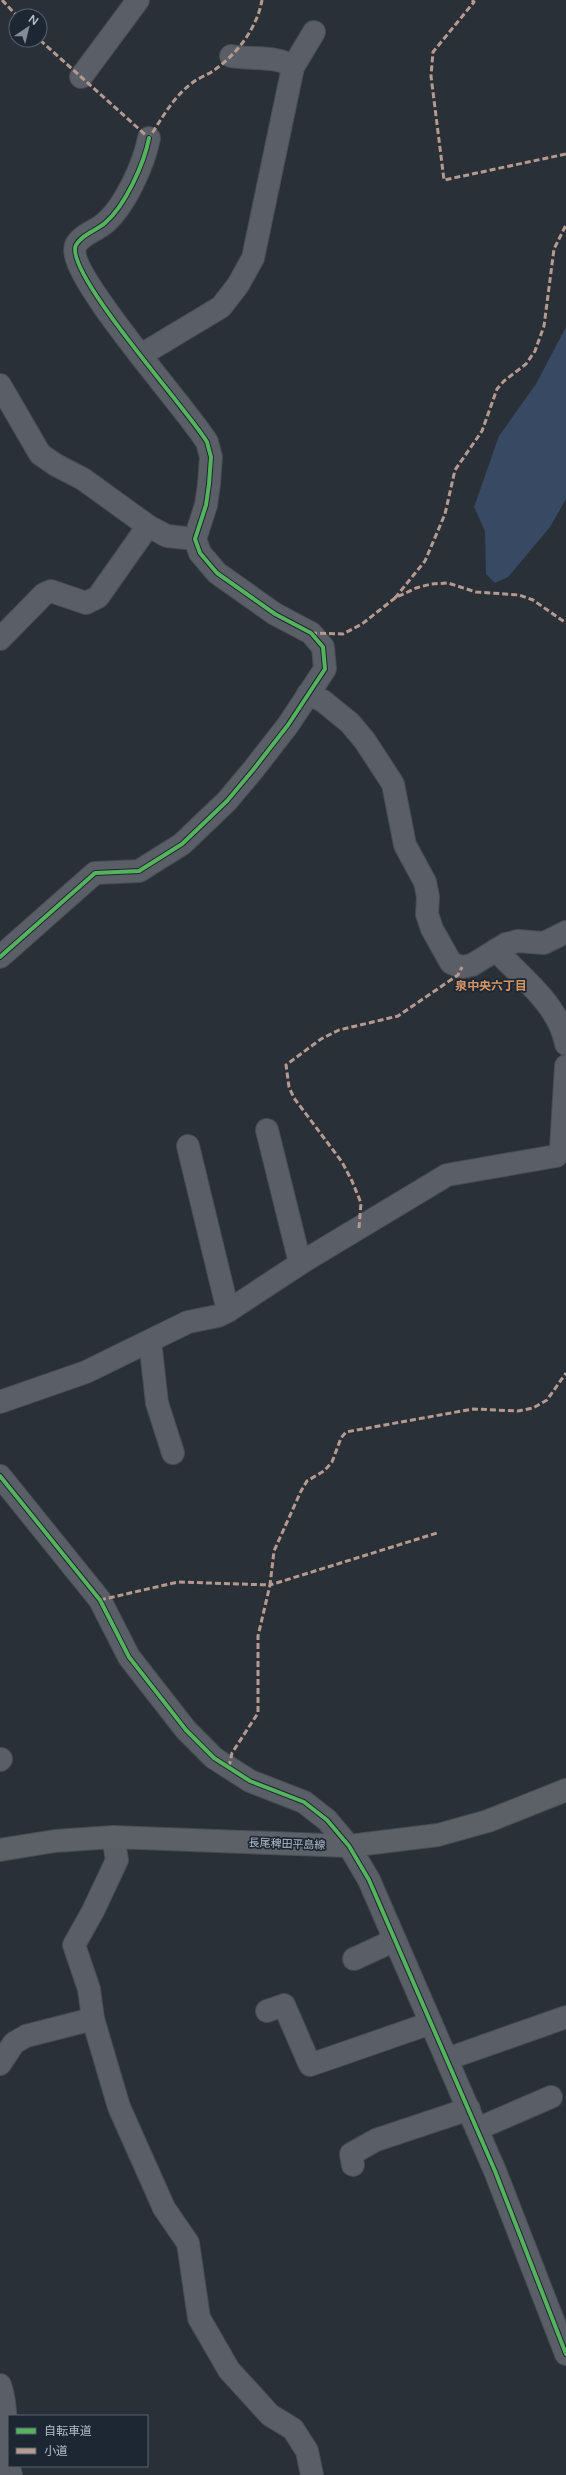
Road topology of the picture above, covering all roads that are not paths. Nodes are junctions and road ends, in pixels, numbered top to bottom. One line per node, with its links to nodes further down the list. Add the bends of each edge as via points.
1 (138, 0): 5 (street)
2 (314, 32): 4 (street)
3 (231, 56): 4 (street, via 285,60)
4 (294, 67): 7 (street, via 253,258 238,286 221,307)
5 (81, 77)
6 (149, 138): 7 (street, via 138,175 106,222 80,239 75,252 92,290)
7 (141, 355): 10 (street, via 207,442 211,457 209,484 206,505)
8 (0, 385): 9 (street, via 40,454 56,466 83,479)
9 (148, 526): 10 (street, via 168,536); 11 (street, via 98,597 86,603 51,591 44,594)
10 (195, 539): 12 (street, via 200,553 217,574 275,614 310,633 323,647 325,669)
11 (0, 639)
12 (308, 694): 14 (street, via 350,723 394,784 405,846 425,882 428,897 427,914 432,929 451,963 462,967); 15 (street, via 253,770 227,801 182,844 138,871 95,873)
13 (566, 932): 14 (street, via 544,943 518,941)
14 (496, 950): 16 (street, via 551,1008 562,1027)
15 (0, 957)
16 (566, 1044)
17 (566, 1066): 20 (street, via 561,1149 556,1156 447,1175)
18 (266, 1130): 20 (street)
19 (188, 1146): 21 (street)
20 (300, 1263): 21 (street)
21 (228, 1311): 22 (street, via 218,1316 188,1322)
22 (150, 1341): 23 (street, via 86,1372); 24 (street, via 157,1403)
23 (0, 1402)
24 (173, 1453)
25 (0, 1476): 28 (street, via 100,1600 129,1657 186,1730 214,1758 250,1781 304,1802 327,1820)
26 (566, 1790): 28 (main road, 長尾稗田平島線, via 488,1821 438,1835)
27 (113, 1837): 28 (main road, 長尾稗田平島線); 29 (main road, 長尾稗田平島線, via 55,1840); 34 (street, via 117,1860 74,1945 89,1989)
28 (349, 1846): 30 (street, via 369,1880)
29 (0, 1850)
30 (395, 1940): 31 (street); 35 (street)
31 (354, 1959)
32 (283, 2005): 35 (street, via 310,2065)
33 (566, 2017): 36 (street)
34 (93, 2019): 37 (street, via 26,2036 14,2043); 45 (street, via 119,2108 164,2208 188,2244 199,2318 229,2370 270,2415 293,2429 307,2451)
35 (431, 2023): 36 (street)
36 (447, 2060): 39 (street)
37 (0, 2064)
38 (551, 2097): 39 (street)
39 (473, 2119): 40 (street, via 376,2140 351,2154); 41 (street)
40 (353, 2165)
41 (566, 2354)
42 (0, 2385): 43 (street, via 5,2399)
43 (3, 2432): 44 (street)
44 (8, 2466)
45 (312, 2475)

